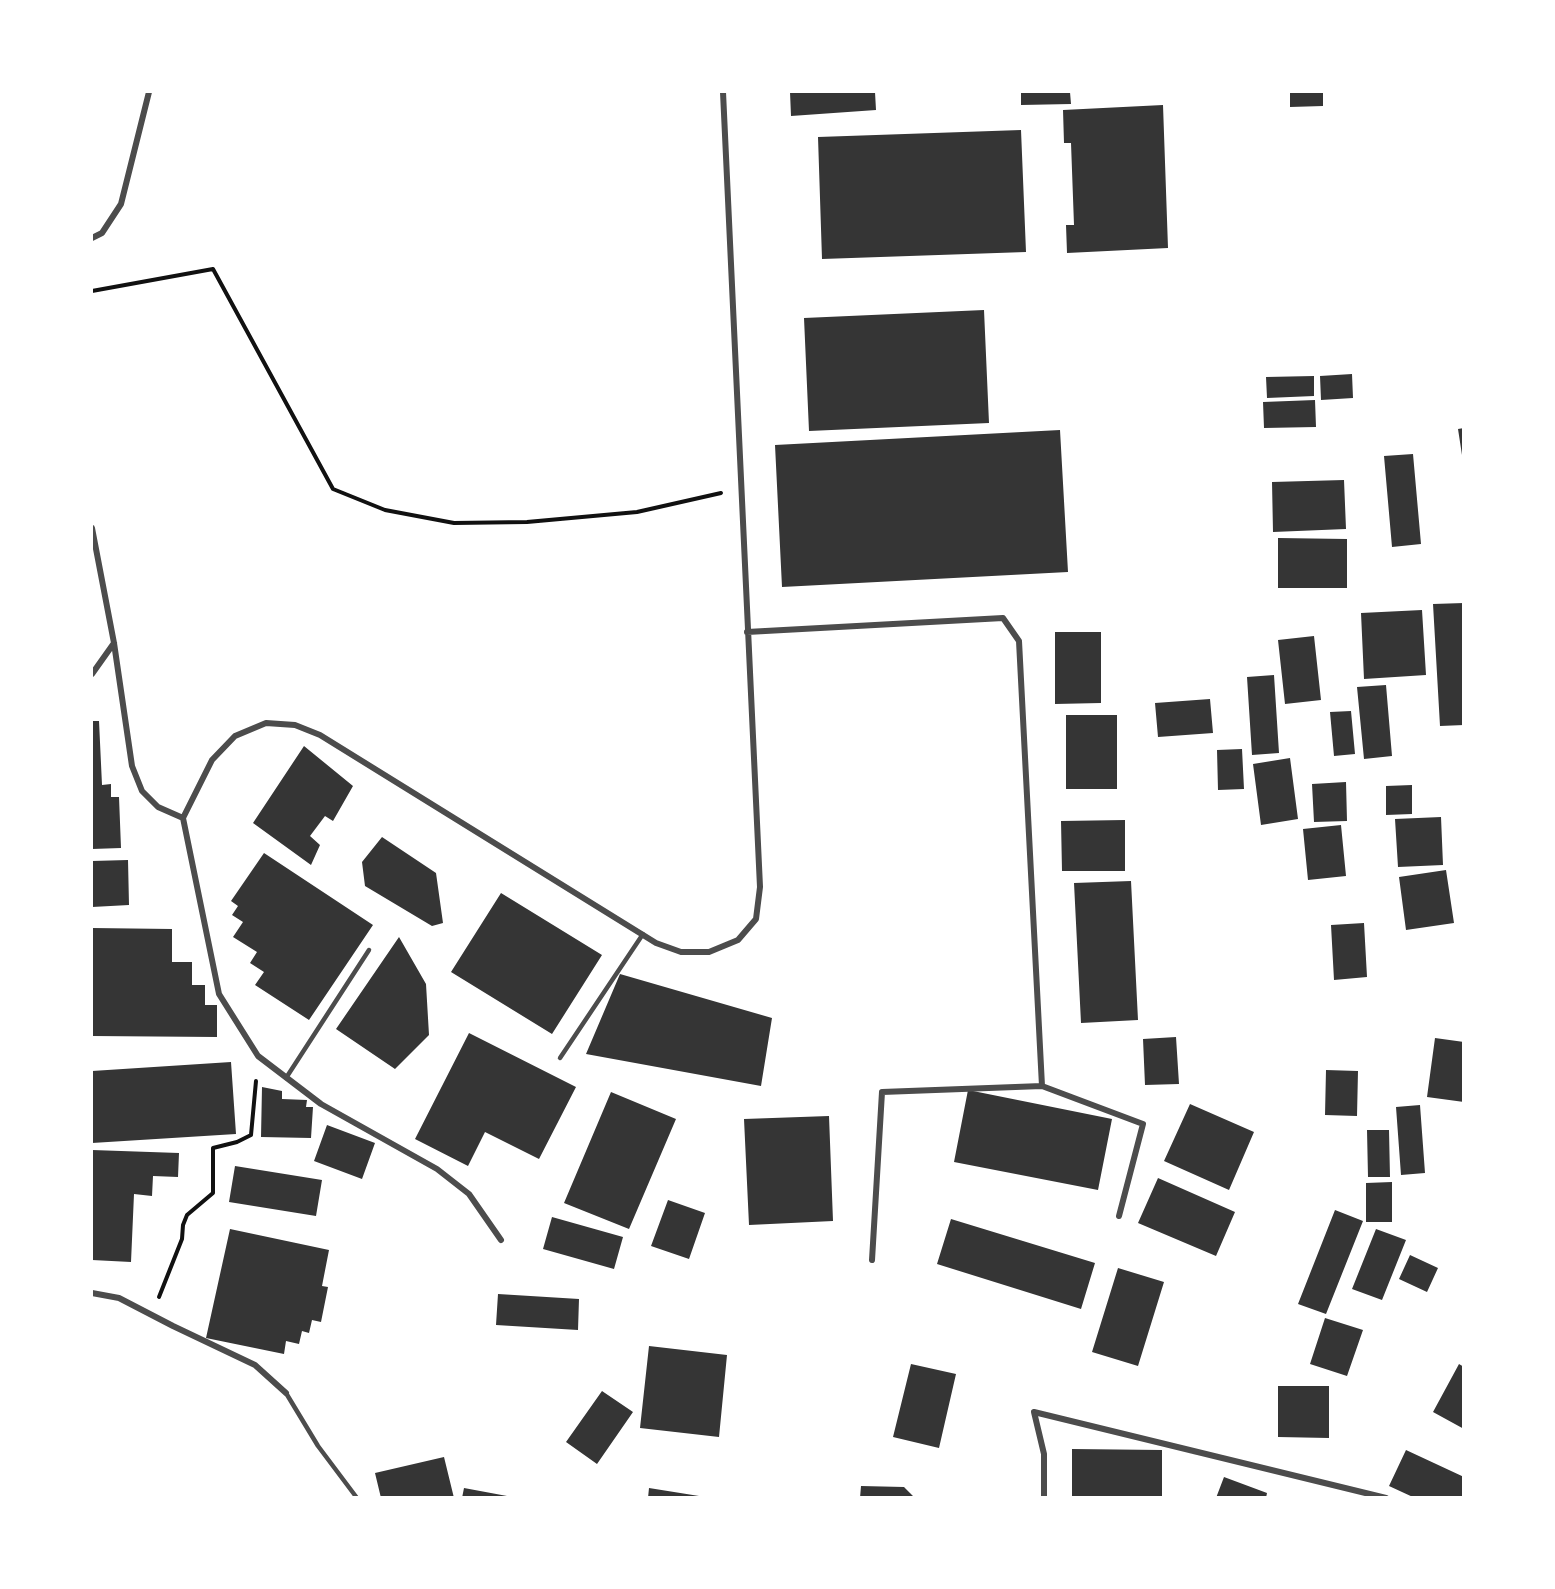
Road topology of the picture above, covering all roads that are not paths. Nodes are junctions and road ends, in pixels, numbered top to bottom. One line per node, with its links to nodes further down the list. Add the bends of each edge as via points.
1 (149, 92): 3 (street, via 121,204 102,234)
2 (723, 92): 5 (street)
3 (92, 238)
4 (92, 528): 6 (street)
5 (747, 632): 9 (street, via 759,887 756,919 738,940 710,952 681,952); 13 (street, via 1003,618 1019,641)
6 (114, 643): 7 (street); 8 (street, via 132,766 142,791 158,807)
7 (92, 674)
8 (183, 818): 9 (street, via 212,760 234,736 266,723 295,725 320,735); 12 (street, via 219,994 258,1056)
9 (643, 934): 11 (lane)
10 (369, 950): 12 (lane)
11 (560, 1058)
12 (286, 1078): 15 (street, via 321,1104 437,1169 469,1194)
13 (1041, 1086): 14 (street, via 1143,1124); 16 (street, via 882,1092)
14 (1119, 1216)
15 (501, 1240)
16 (872, 1260)
17 (92, 1293): 18 (street, via 119,1298 255,1365)
18 (286, 1393): 19 (lane, via 318,1446)
19 (357, 1497)
20 (1044, 1497): 21 (street, via 1044,1454 1034,1412)
21 (1386, 1497)

